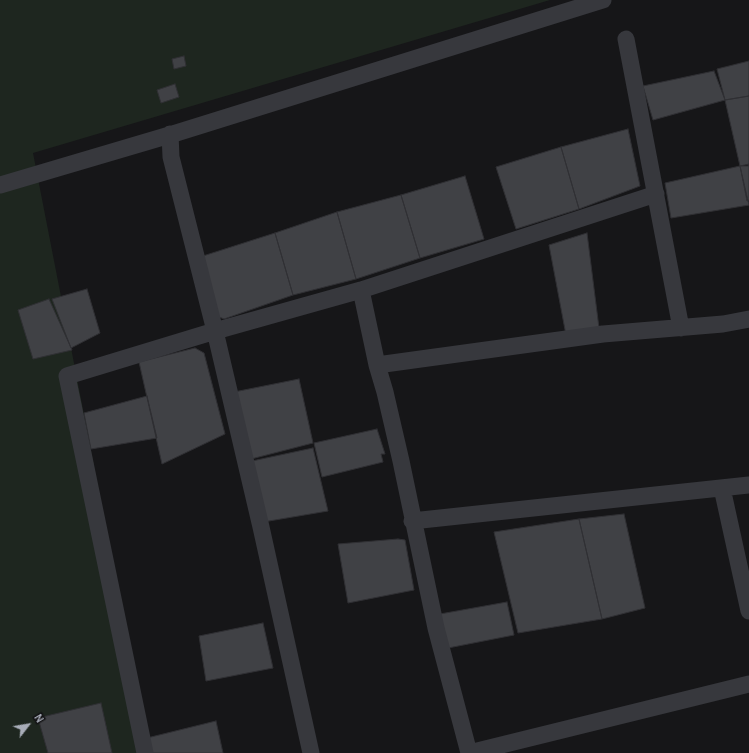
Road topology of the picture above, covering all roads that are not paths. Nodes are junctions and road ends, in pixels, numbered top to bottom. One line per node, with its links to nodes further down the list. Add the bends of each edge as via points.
1 (603, 0): 3 (street)
2 (626, 39): 5 (street)
3 (170, 134): 4 (street); 9 (street, via 171,157)
4 (0, 185)
5 (656, 194): 6 (street); 8 (street)
6 (361, 290): 9 (street); 10 (street)
7 (749, 319): 8 (street)
8 (681, 328): 10 (street, via 603,334)
9 (215, 331): 16 (street, via 67,376); 17 (street)
10 (377, 365): 13 (street, via 389,407)
11 (749, 485): 12 (street)
12 (722, 488): 13 (street); 14 (street)
13 (412, 521): 18 (street, via 436,628)
14 (749, 611)
15 (749, 684): 18 (street)
16 (145, 753)
17 (311, 753)
18 (469, 753)

